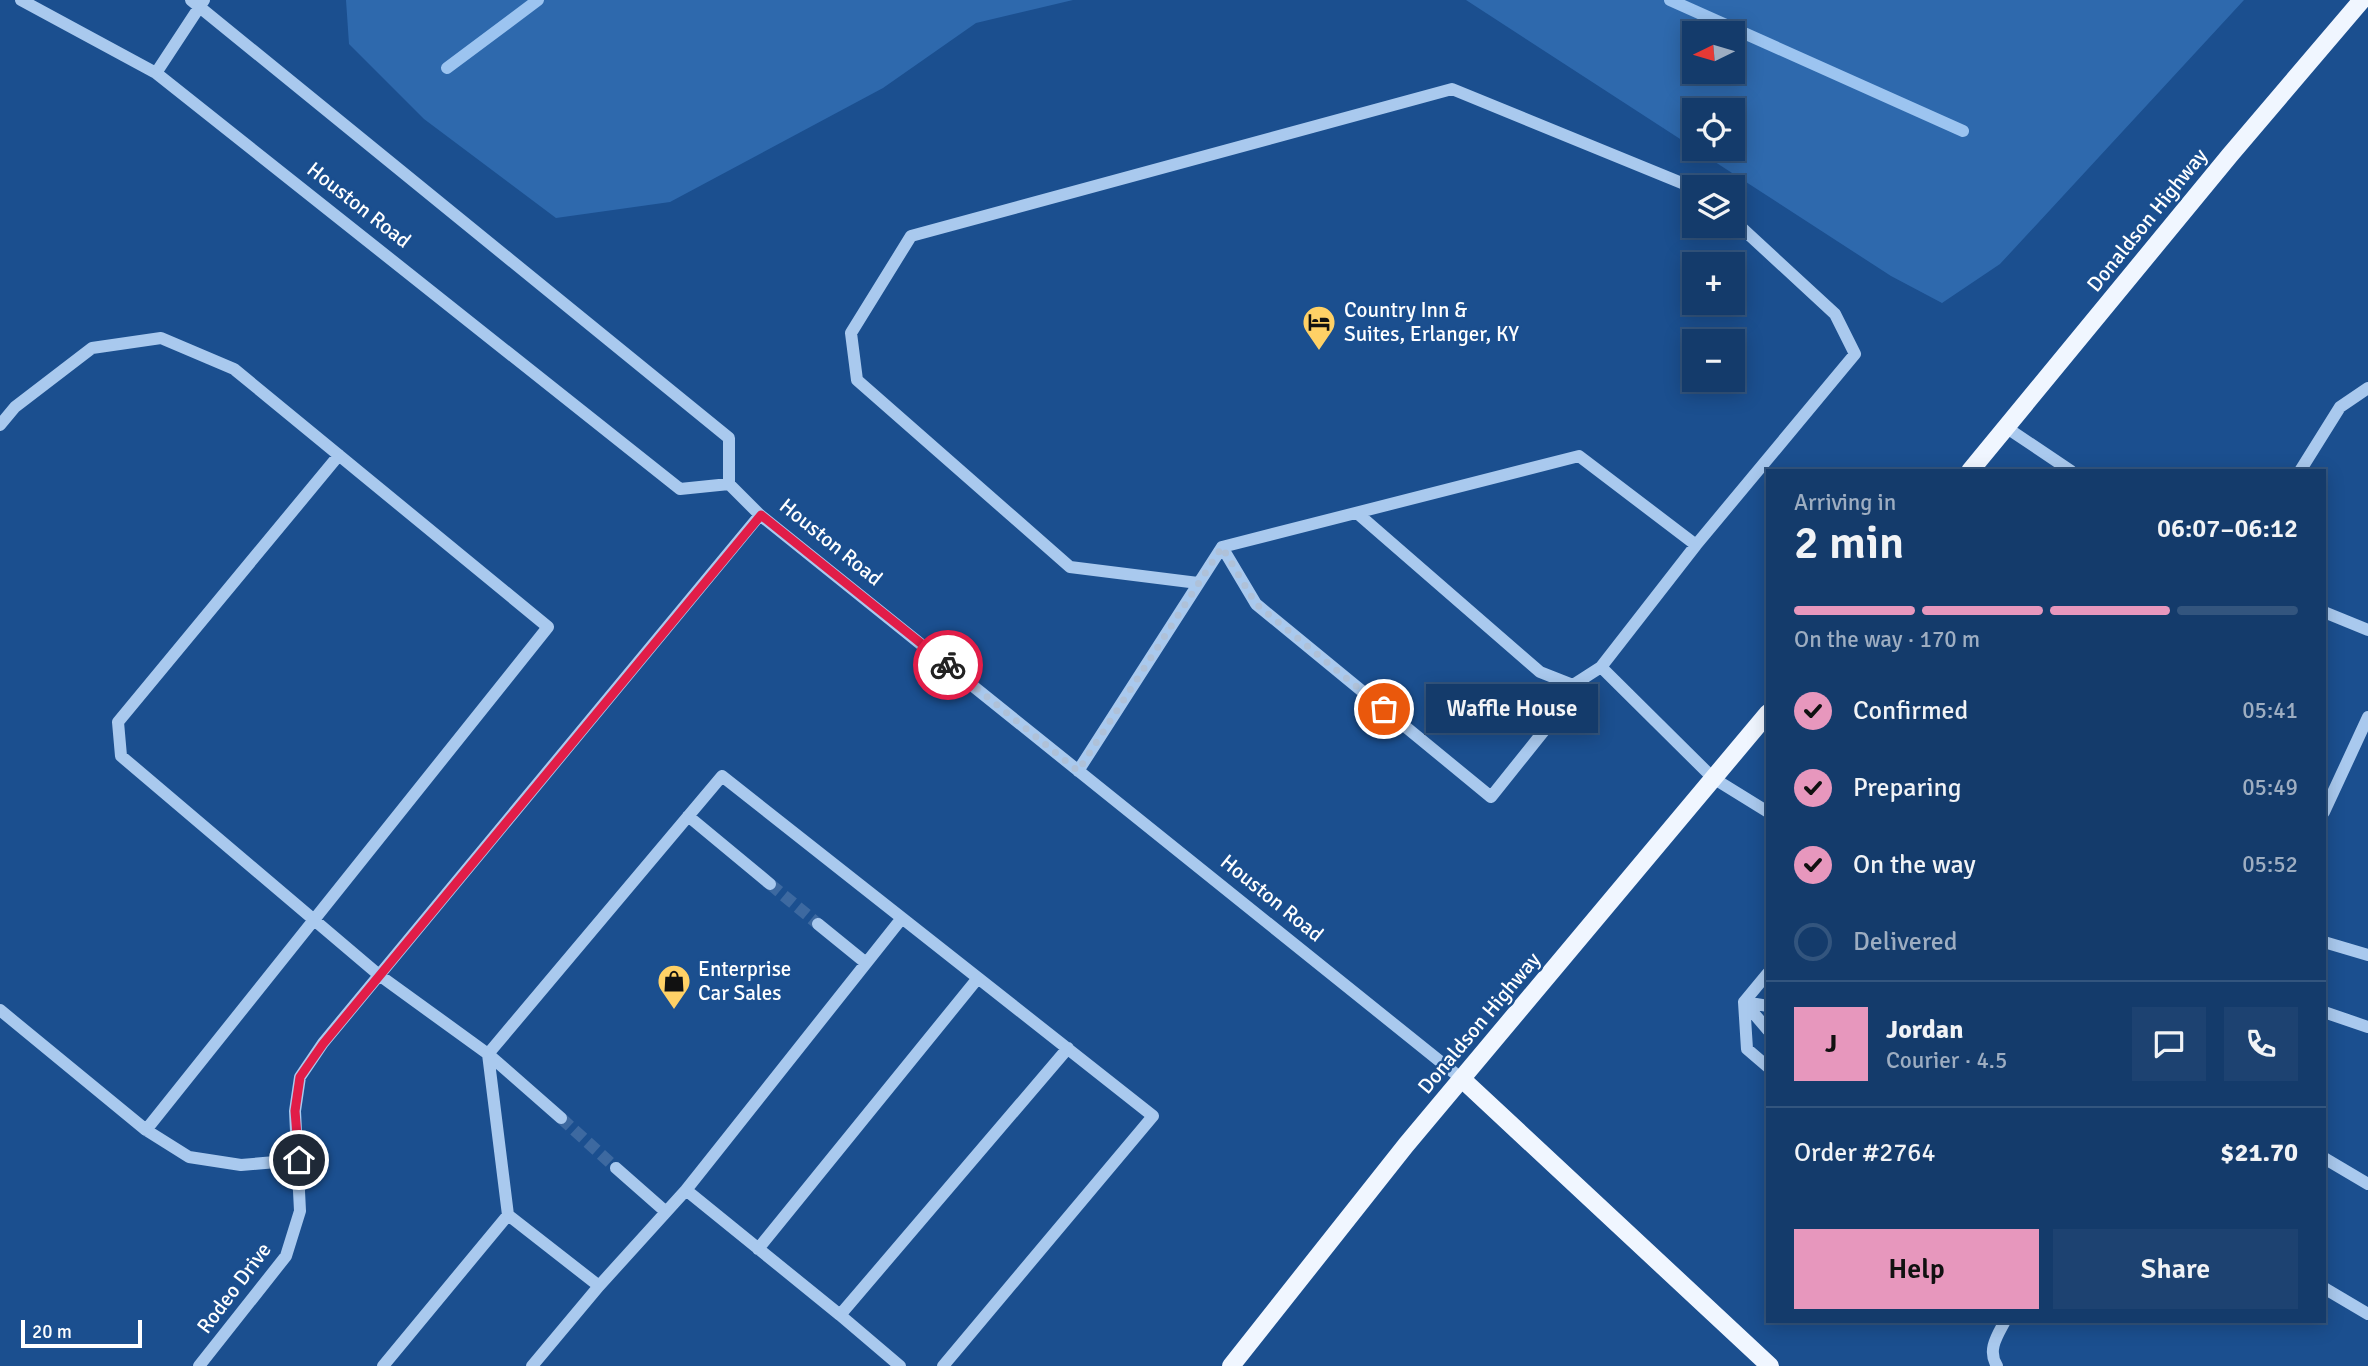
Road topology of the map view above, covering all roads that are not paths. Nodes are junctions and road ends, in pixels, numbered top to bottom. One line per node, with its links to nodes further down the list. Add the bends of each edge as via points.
1 (21, 0): 4 (street, Houston Road)
2 (2362, 0): 9 (main road, Donaldson Highway)
3 (199, 2): 4 (street); 14 (street, via 729,438)
4 (156, 73): 14 (street, Houston Road, via 680,489)
5 (1682, 183): 19 (street, via 1452,89 911,236 851,333 857,380 1070,567)
6 (1745, 231): 17 (street, via 1835,313 1855,354)
7 (2368, 388): 13 (street, via 2340,407)
8 (0, 425): 10 (street, via 15,407 92,348 161,338 234,369)
9 (2007, 428): 11 (main road, Donaldson Highway); 12 (street)
10 (339, 455): 33 (street, via 118,722 121,756); 33 (street, via 548,627)
11 (1972, 469)
12 (2068, 469)
13 (2301, 469)
14 (729, 484): 16 (street, Houston Road)
15 (1357, 513): 17 (street, via 1579,456); 18 (street); 23 (street, via 1541,672)
16 (761, 515): 26 (street, Houston Road); 38 (street, Rodeo Drive)
17 (1696, 545): 22 (street)
18 (1222, 547): 19 (street); 23 (street, via 1256,604 1491,797 1551,722)
19 (1198, 583): 26 (street)
20 (2326, 613): 21 (street)
21 (2368, 630)
22 (1601, 667): 23 (street); 27 (street)
23 (1573, 685)
24 (1766, 715): 27 (main road, Donaldson Highway)
25 (2368, 717): 28 (street)
26 (1078, 771): 50 (street, Houston Road)
27 (1713, 778): 29 (street); 50 (main road, Donaldson Highway)
28 (2326, 808)
29 (1766, 811)
30 (688, 816): 31 (street); 32 (street, via 722,776); 48 (street)
31 (770, 884)
32 (902, 918): 37 (street); 40 (street)
33 (313, 921): 38 (street); 52 (street)
34 (818, 924): 37 (street)
35 (2326, 943): 36 (street)
36 (2368, 955)
37 (866, 963): 57 (street)
38 (379, 975): 48 (street); 54 (street, Rodeo Drive, via 300,1077 295,1111)
39 (1766, 975): 41 (street)
40 (978, 978): 47 (street); 60 (street)
41 (1744, 1002): 42 (street); 46 (street); 49 (street, via 1747,1049)
42 (1766, 1006)
43 (0, 1010): 52 (street)
44 (2326, 1013): 45 (street)
45 (2368, 1027)
46 (1766, 1028)
47 (1068, 1048): 64 (street); 70 (street, via 1153,1116)
48 (488, 1054): 51 (street); 59 (street)
49 (1766, 1065)
50 (1462, 1079): 71 (main road, Donaldson Highway); 72 (main road, Houston Road)
51 (561, 1118)
52 (146, 1130): 54 (street, via 189,1157 241,1165)
53 (2326, 1158): 56 (street)
54 (299, 1160): 66 (street, Rodeo Drive, via 300,1211 286,1256)
55 (616, 1168): 58 (street)
56 (2368, 1185)
57 (686, 1190): 58 (street); 60 (street)
58 (666, 1212): 61 (street)
59 (508, 1214): 61 (street); 67 (street)
60 (758, 1249): 64 (street)
61 (599, 1286): 68 (street)
62 (2326, 1289): 63 (street)
63 (2368, 1314)
64 (840, 1315): 69 (street)
65 (2004, 1323): 73 (street, via 1993,1346)
66 (199, 1366)
67 (383, 1366)
68 (532, 1366)
69 (900, 1366)
70 (943, 1366)
71 (1231, 1366)
72 (1770, 1366)
73 (1997, 1366)

